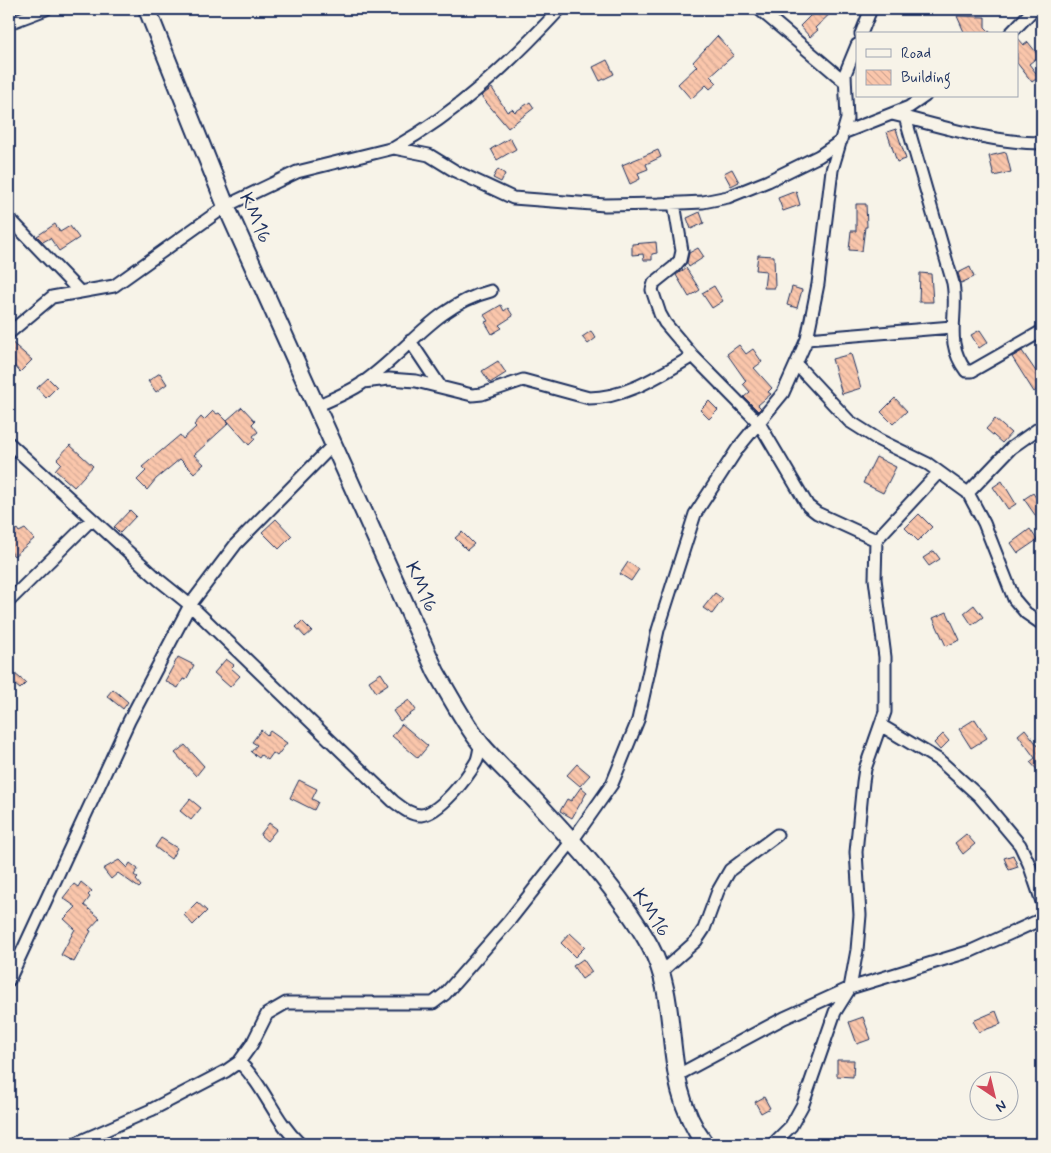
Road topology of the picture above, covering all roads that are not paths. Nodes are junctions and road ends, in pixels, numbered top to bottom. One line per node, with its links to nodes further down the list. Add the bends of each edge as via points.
1 (46, 9): 7 (street)
2 (147, 9): 21 (street, KM16)
3 (560, 9): 17 (street, via 486,83 440,121)
4 (759, 9): 11 (street)
5 (871, 9): 8 (street)
6 (1034, 9): 9 (street)
7 (9, 23)
8 (862, 32)
9 (1012, 32)
10 (856, 48): 11 (street)
11 (844, 81): 15 (street, via 848,108)
12 (921, 98): 13 (street)
13 (892, 114): 14 (street); 15 (street)
14 (905, 117): 16 (street, via 982,136); 25 (street, via 956,297)
15 (842, 137): 18 (street); 19 (street)
16 (1042, 143)
17 (394, 148): 20 (street, via 429,155 513,198 605,205); 21 (street, via 297,172)
18 (819, 156): 19 (street); 20 (street, via 728,197)
19 (832, 170): 28 (street)
20 (674, 203): 30 (street, via 682,251 680,260 654,283 652,290 665,323)
21 (226, 206): 24 (street, via 114,286); 34 (street, KM16)
22 (9, 218): 24 (street)
23 (491, 291): 29 (street, via 451,308)
24 (80, 292): 27 (street, via 52,296)
25 (952, 327): 26 (street, via 952,340 966,371 972,371); 28 (street)
26 (1042, 331)
27 (9, 333)
28 (808, 339): 31 (street)
29 (410, 341): 32 (street); 33 (street)
30 (694, 356): 33 (street, via 642,384 600,398 589,398 523,380 472,395); 35 (street)
31 (796, 364): 35 (street, via 783,393); 39 (street, via 849,421)
32 (363, 382): 33 (street, via 389,379); 34 (street)
33 (440, 386)
34 (317, 406): 38 (street, KM16)
35 (759, 423): 42 (street, via 808,506); 49 (street, via 738,448 695,514 658,630 638,720 626,752 612,784)
36 (1042, 426): 40 (street, via 1011,448)
37 (9, 442): 41 (street)
38 (334, 444): 44 (street, via 236,544); 47 (street, KM16, via 436,672 458,712)
39 (939, 472): 40 (street); 42 (street)
40 (968, 493): 45 (street, via 984,523 1014,599)
41 (92, 519): 43 (street); 44 (street)
42 (876, 540): 46 (street, via 875,579 885,658)
43 (9, 601)
44 (190, 605): 47 (street, via 408,812 421,815 441,804 460,785 476,761); 53 (street, via 129,721)
45 (1042, 624)
46 (882, 726): 50 (street, via 939,760 979,796 1020,845); 54 (street, via 863,782 856,852 860,932)
47 (481, 743): 49 (street, KM16)
48 (777, 835): 52 (street, via 730,870 696,941)
49 (572, 840): 52 (street, KM16, via 631,917 650,946); 55 (street, via 509,921 445,994 433,1002 286,1003 267,1014)
50 (1042, 902)
51 (1042, 919): 54 (street, via 971,951)
52 (661, 972): 56 (street, KM16)
53 (9, 980)
54 (850, 988): 56 (street, via 784,1018); 60 (street, via 835,1012 803,1104 790,1126)
55 (239, 1062): 57 (street, via 151,1110); 58 (street, via 253,1075 273,1112)
56 (676, 1076): 59 (street, KM16, via 685,1112)
57 (74, 1144)
58 (300, 1144)
59 (705, 1144)
60 (773, 1144)

